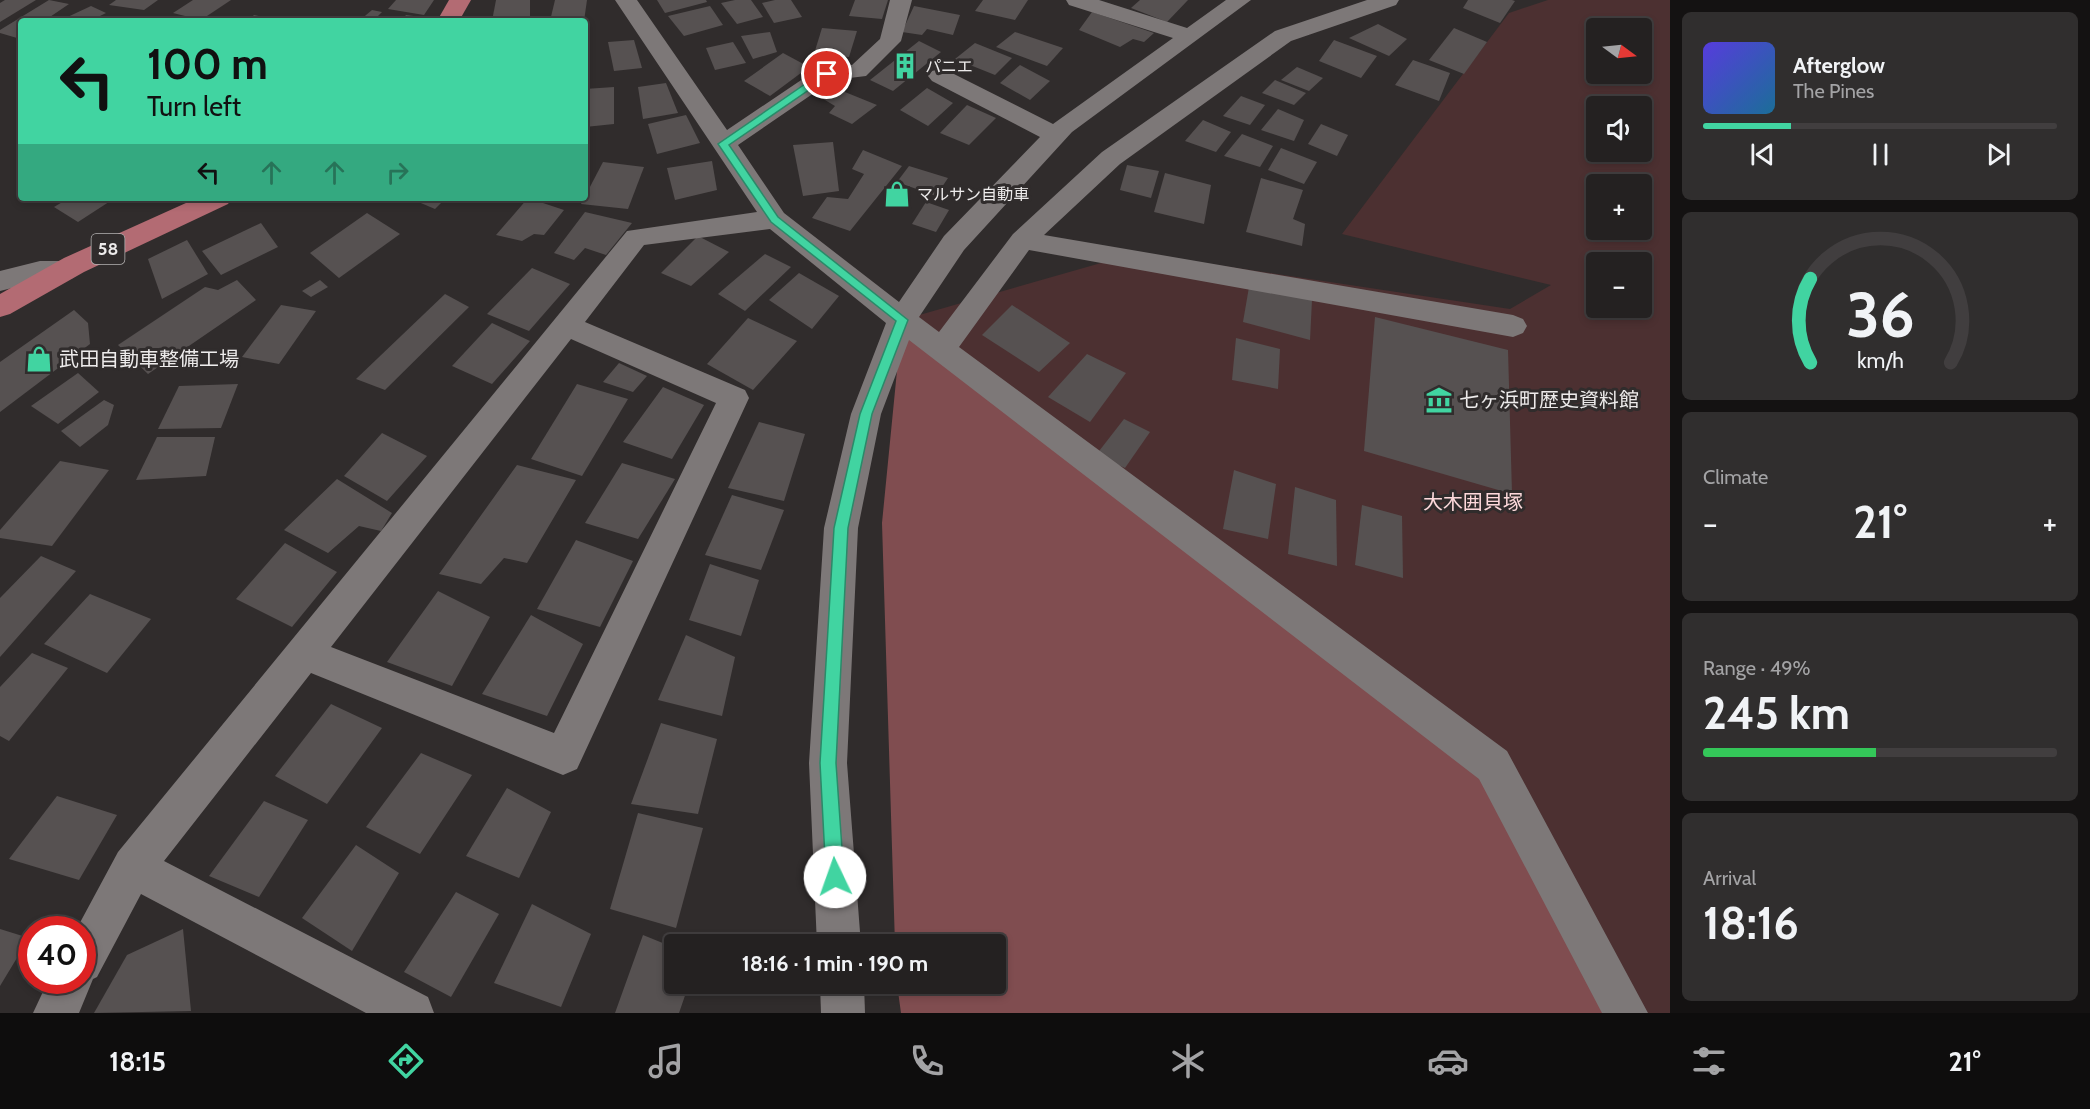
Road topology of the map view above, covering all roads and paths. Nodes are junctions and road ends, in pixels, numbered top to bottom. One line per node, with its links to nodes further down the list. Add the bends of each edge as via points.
1 (460, 0): 7 (main road)
2 (626, 0): 11 (street)
3 (901, 0): 11 (street, via 890,41 858,71 827,74)
4 (1077, 0): 8 (street)
5 (1388, 0): 14 (street, via 1283,36 1111,158)
6 (1232, 2): 8 (street)
7 (450, 18)
8 (1190, 36): 10 (street)
9 (940, 76): 10 (street)
10 (1056, 135): 18 (street, via 954,243)
11 (723, 144): 13 (street)
12 (213, 201): 15 (main road, 58)
13 (775, 219): 18 (street); 19 (street, via 636,237)
14 (1022, 240): 20 (street); 21 (street)
15 (63, 271): 16 (street, via 40,271); 17 (main road, 58)
16 (0, 281)
17 (0, 307)
18 (903, 320): 21 (street); 24 (street, via 866,414 841,528 828,763)
19 (565, 325): 22 (street); 22 (street, via 734,398 563,756)
20 (1513, 326)
21 (942, 349): 31 (street, via 1493,765)
22 (304, 652): 23 (street)
23 (133, 867): 25 (street); 29 (street)
24 (838, 934)
25 (96, 936)
26 (65, 994): 28 (street)
27 (842, 994): 30 (street)
28 (55, 1013)
29 (412, 1013)
30 (843, 1013)
31 (1626, 1013)

